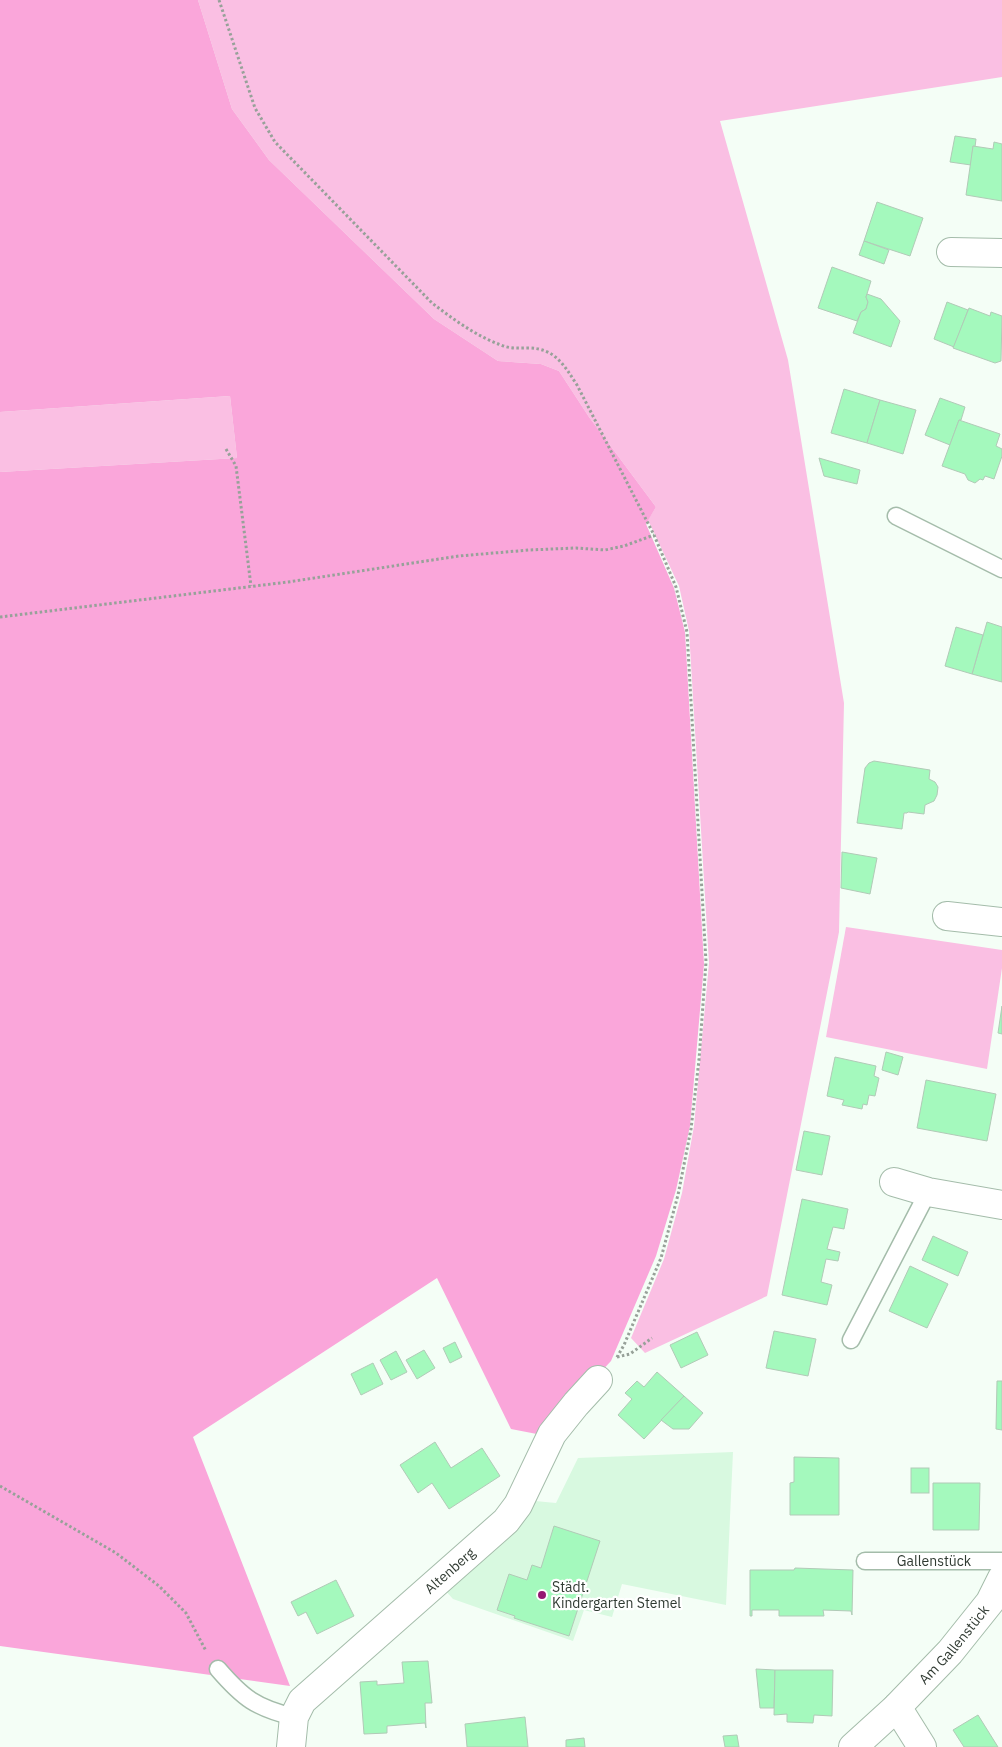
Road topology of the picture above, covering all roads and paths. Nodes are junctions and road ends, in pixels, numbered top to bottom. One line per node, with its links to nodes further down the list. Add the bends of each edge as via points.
1 (219, 0): 6 (path, via 255,108 275,142 446,314 502,346 547,350 562,362)
2 (951, 252): 3 (street)
3 (1002, 253)
4 (226, 449): 8 (path, via 236,466)
5 (896, 516): 7 (lane)
6 (654, 535): 8 (path, via 605,550 576,548 459,556); 17 (path, via 676,588 687,632 706,962 691,1129 678,1195 661,1258)
7 (1002, 569)
8 (251, 586): 9 (path)
9 (0, 617)
10 (947, 916): 11 (street)
11 (1002, 922)
12 (894, 1182): 13 (street)
13 (928, 1192): 14 (street); 16 (lane)
14 (1002, 1206)
15 (652, 1338): 17 (path, via 630,1354)
16 (852, 1340)
17 (616, 1358): 18 (path)
18 (598, 1380): 25 (street, Altenberg, via 552,1434 518,1505 506,1521 302,1701)
19 (0, 1486): 23 (path, via 116,1552 159,1586 186,1613)
20 (865, 1561): 21 (lane, Gallenstück)
21 (1002, 1561)
22 (1002, 1578): 24 (street, Am Gallenstück, via 990,1602 950,1652)
23 (218, 1669): 25 (lane, via 238,1692 259,1706)
24 (897, 1707): 27 (street, Am Gallenstück); 28 (street)
25 (294, 1717): 26 (street, Altenberg)
26 (292, 1747)
27 (853, 1747)
28 (922, 1747)

